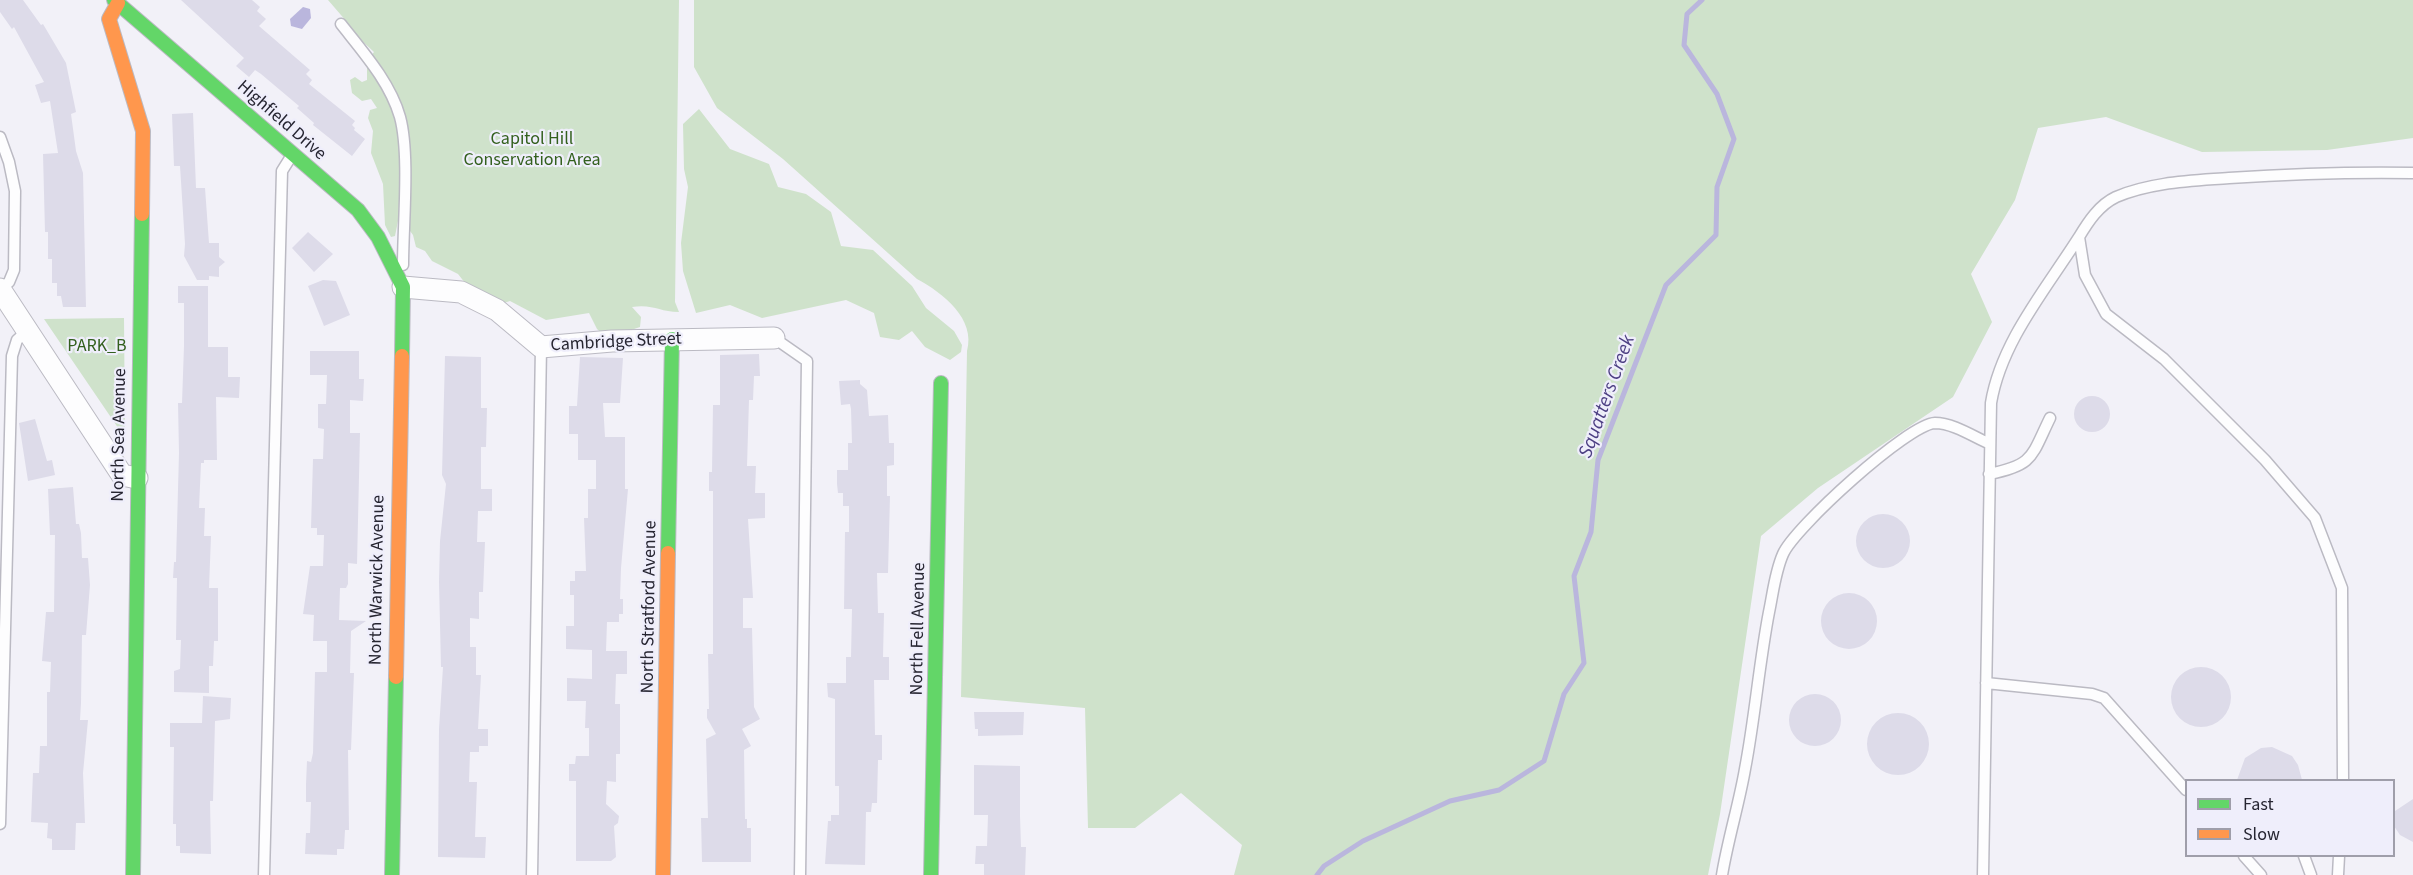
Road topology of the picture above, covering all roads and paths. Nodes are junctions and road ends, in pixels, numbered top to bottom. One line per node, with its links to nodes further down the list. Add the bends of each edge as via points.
1 (116, 2): 4 (street, Highfield Drive); 17 (street, North Sea Avenue, via 109,19 111,30 142,131)
2 (341, 24): 7 (lane, via 376,69 400,117 404,149)
3 (0, 137): 8 (lane, via 15,191 14,270)
4 (292, 155): 7 (street, Highfield Drive, via 358,210 378,237); 26 (lane, via 282,171)
5 (2413, 173): 6 (lane, via 2180,181 2114,198 2093,216)
6 (2079, 237): 15 (lane, via 2004,356 1991,403); 19 (lane, via 2085,275 2106,314 2164,359 2265,460 2315,518 2342,588)
7 (403, 286): 12 (street, Cambridge Street, via 461,292 497,310); 27 (street, North Warwick Avenue)
8 (0, 290): 9 (street)
9 (28, 330): 17 (street, via 122,475); 21 (lane, via 16,340 12,356)
10 (774, 338): 11 (street, Cambridge Street); 30 (lane, via 807,361)
11 (672, 339): 12 (street, Cambridge Street); 29 (street, North Stratford Avenue)
12 (541, 347): 28 (lane)
13 (941, 383): 31 (street, North Fell Avenue)
14 (2050, 418): 16 (lane, via 2025,463 2016,469)
15 (1990, 444): 16 (lane); 32 (lane, via 1936,423 1920,426 1815,516 1789,544 1774,586 1745,769)
16 (1989, 474): 18 (lane)
17 (137, 478): 25 (street, North Sea Avenue)
18 (1986, 684): 20 (lane, via 2104,698); 33 (lane)
19 (2343, 779)
20 (2185, 788)
21 (0, 825)
22 (2246, 857): 34 (lane)
23 (2305, 857): 35 (lane)
24 (2339, 857): 36 (lane)
25 (133, 875)
26 (264, 875)
27 (392, 875)
28 (532, 875)
29 (663, 875)
30 (800, 875)
31 (931, 875)
32 (1722, 875)
33 (1983, 875)
34 (2261, 875)
35 (2312, 875)
36 (2338, 875)

